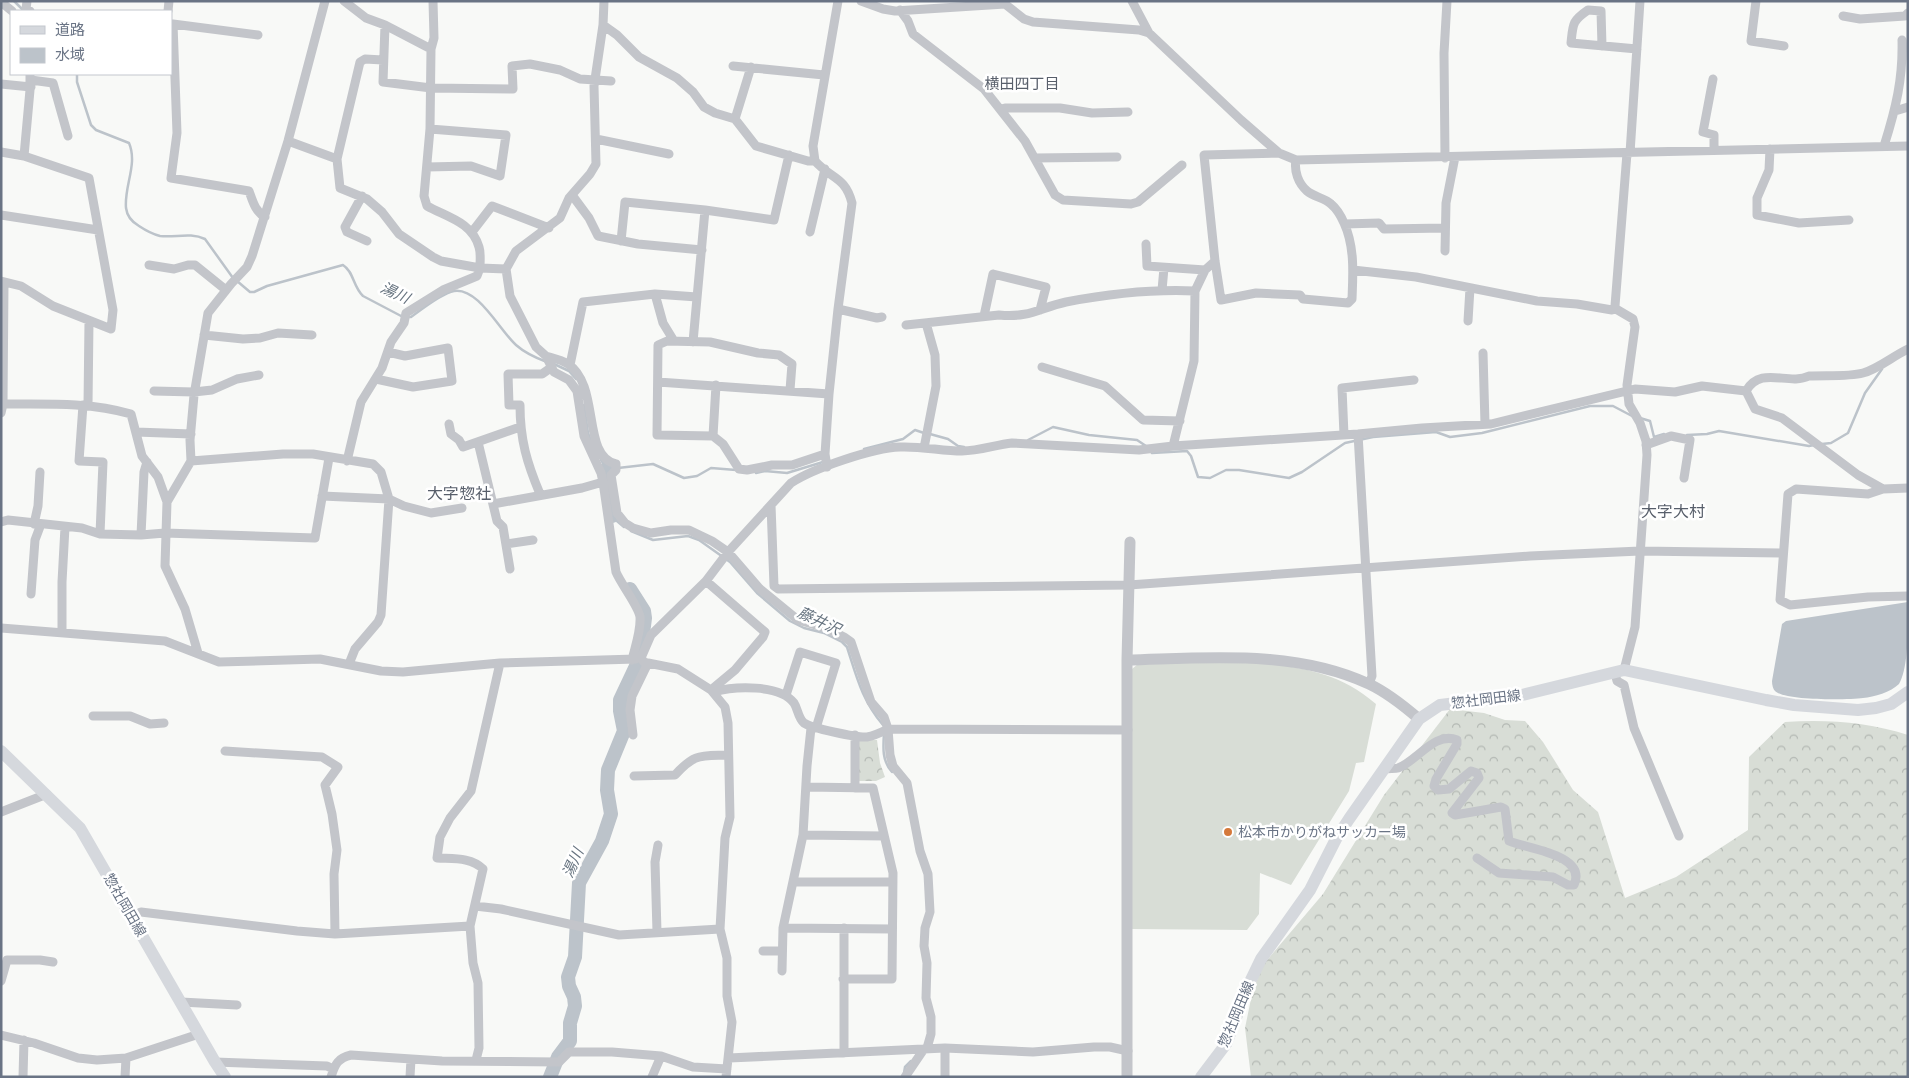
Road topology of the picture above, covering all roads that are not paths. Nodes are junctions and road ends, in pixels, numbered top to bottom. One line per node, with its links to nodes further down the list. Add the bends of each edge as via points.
1 (325, 1): 44 (street)
2 (344, 1): 18 (street, via 366,18)
3 (433, 1): 24 (street, via 434,38)
4 (604, 1): 17 (street)
5 (838, 1): 29 (street)
6 (861, 1): 12 (street, via 883,9)
7 (1132, 1): 19 (street)
8 (1447, 1): 58 (street)
9 (1640, 1): 25 (street)
10 (1756, 1): 23 (street, via 1752,41)
11 (1, 2): 13 (street)
12 (897, 7): 19 (street, via 1005,4 1033,22); 37 (street, via 913,34 984,89)
13 (11, 10)
14 (1908, 13): 15 (street, via 1905,16 1869,18)
15 (1843, 16)
16 (172, 24): 20 (street); 69 (street, via 177,133 171,178 249,192 259,213)
17 (603, 25): 32 (street); 40 (street, via 639,57 677,78 704,107)
18 (385, 26): 24 (street); 26 (street)
19 (1149, 33): 50 (street)
20 (258, 35)
21 (1902, 40): 38 (street, via 1902,69)
22 (1602, 46): 22 (street, via 1571,43 1576,19 1588,10 1601,11); 25 (street)
23 (1784, 46)
24 (431, 49): 35 (street)
25 (1637, 49): 51 (street)
26 (383, 60): 35 (street, via 383,82); 59 (street, via 365,59 360,62)
27 (733, 66): 28 (street)
28 (750, 67): 29 (street); 40 (street)
29 (824, 75): 61 (street, via 813,146)
30 (1713, 79): 48 (street, via 1703,132 1714,134)
31 (30, 80): 34 (street); 42 (street, via 53,83); 54 (street)
32 (595, 81): 33 (street); 35 (street, via 530,64 512,66 513,89); 43 (street)
33 (611, 81)
34 (1, 84)
35 (431, 88): 41 (street)
36 (1908, 107): 38 (street)
37 (1001, 110): 39 (street, via 1060,108); 57 (street)
38 (1895, 111): 45 (street)
39 (1128, 112)
40 (736, 119): 53 (street, via 756,146)
41 (430, 128): 63 (street); 63 (street, via 506,135 500,176 471,166)
42 (68, 136)
43 (596, 139): 52 (street); 65 (street, via 596,164)
44 (288, 141): 59 (street); 69 (street)
45 (1884, 146): 46 (street); 47 (street)
46 (1908, 146)
47 (1770, 148): 48 (street); 70 (street, via 1768,170 1757,198 1757,215 1798,223)
48 (1714, 150): 51 (street)
49 (1, 152): 54 (street)
50 (1279, 153): 60 (street); 82 (street, via 1204,155)
51 (1628, 153): 56 (street); 96 (street)
52 (669, 154)
53 (789, 155): 61 (street); 67 (street, via 774,220)
54 (24, 156): 74 (street, via 89,178)
55 (1117, 156): 57 (street)
56 (1455, 157): 58 (street); 73 (street)
57 (1035, 158): 62 (street, via 1056,195 1063,200 1131,204 1138,202)
58 (1445, 158): 60 (street)
59 (337, 159): 66 (street, via 340,188)
60 (1296, 160): 71 (street, via 1296,176 1307,191 1330,203)
61 (815, 161): 64 (street)
62 (1182, 165)
63 (427, 167): 75 (street, via 424,196 427,206 456,218)
64 (825, 169): 76 (street); 97 (street, via 849,190 852,203)
65 (572, 195): 72 (street, via 560,218); 78 (street, via 598,236)
66 (362, 196): 77 (street, via 345,227 347,232); 84 (street, via 382,212 399,234 433,257)
67 (705, 210): 78 (street, via 625,202); 80 (street)
68 (1, 215): 74 (street)
69 (266, 217): 91 (street, via 247,266)
70 (1849, 220)
71 (1344, 224): 73 (street, via 1379,223 1384,229); 88 (street, via 1352,246)
72 (549, 228): 75 (street, via 492,206); 86 (street, via 516,251)
73 (1445, 228): 81 (street)
74 (98, 230): 101 (street, via 113,310 111,329)
75 (472, 232): 84 (street, via 479,248)
76 (810, 232)
77 (367, 241)
78 (621, 241): 80 (street)
79 (1146, 244): 85 (street, via 1147,266)
80 (702, 250): 95 (street)
81 (1445, 251)
82 (1215, 261): 87 (street); 88 (street, via 1221,300 1256,293 1300,295 1303,299 1348,303 1352,300)
83 (149, 265): 91 (street, via 174,268 195,265)
84 (480, 268): 86 (street); 110 (street, via 477,276 443,290 406,313)
85 (1164, 268): 87 (street); 92 (street)
86 (506, 270): 112 (street, via 510,296 536,347)
87 (1205, 270): 93 (street)
88 (1353, 270): 90 (street, via 1416,277)
89 (3, 282): 101 (street, via 21,286 53,306); 128 (street)
90 (1470, 288): 96 (street, via 1537,301); 102 (street)
91 (226, 290): 105 (street, via 208,313)
92 (1162, 290): 93 (street); 98 (street, via 1064,302)
93 (1195, 291): 129 (street, via 1194,361)
94 (655, 294): 95 (street); 107 (street, via 663,323); 113 (street, via 583,302)
95 (697, 297): 108 (street)
96 (1616, 309): 122 (street, via 1635,323)
97 (838, 310): 100 (street); 126 (street)
98 (1040, 310): 99 (street, via 1014,316); 99 (street, via 1046,287 993,274)
99 (984, 316): 103 (street)
100 (882, 317)
101 (89, 321): 127 (street)
102 (1468, 321)
103 (926, 323): 104 (street); 141 (street, via 935,355 936,386)
104 (906, 325)
105 (204, 335): 106 (street, via 243,339 278,332); 125 (street)
106 (312, 335)
107 (674, 341): 108 (street); 119 (street, via 658,345)
108 (693, 342): 121 (street, via 710,342 779,355 792,364)
109 (1908, 349): 124 (street, via 1862,373 1809,376 1802,380 1770,377 1758,379)
110 (388, 352): 117 (street); 117 (street, via 405,356 448,348 452,381 413,387)
111 (1483, 353): 131 (street)
112 (546, 356): 113 (street); 114 (street)
113 (570, 365): 170 (street, via 587,392 597,445 606,460 616,464 611,475 617,513 625,524 644,532 689,530)
114 (552, 367): 132 (street, via 542,374 508,374 509,405 520,406); 150 (street, via 554,372 569,380 577,392 584,436)
115 (1042, 367): 129 (street, via 1105,386 1143,420)
116 (259, 375): 125 (street, via 236,379 212,390)
117 (376, 378): 145 (street, via 361,402)
118 (1414, 380): 136 (street, via 1342,388)
119 (658, 382): 120 (street); 137 (street, via 657,435)
120 (716, 385): 121 (street); 137 (street)
121 (790, 390): 126 (street)
122 (1628, 390): 124 (street, via 1676,392 1702,386); 131 (street); 139 (street, via 1629,404 1640,423)
123 (154, 391): 125 (street)
124 (1746, 391): 152 (street, via 1755,409 1782,418 1858,475)
125 (194, 392): 134 (street)
126 (829, 394): 142 (street)
127 (85, 405): 128 (street); 133 (street, via 132,414); 164 (street, via 80,461 103,462)
128 (2, 409)
129 (1180, 421): 140 (street)
130 (449, 424): 138 (street, via 451,434 463,447)
131 (1485, 424): 135 (street)
132 (520, 427): 138 (street); 153 (street, via 527,463)
133 (136, 432): 134 (street); 146 (street, via 142,456)
134 (191, 434): 144 (street)
135 (1358, 434): 136 (street); 172 (street)
136 (1344, 435): 140 (street)
137 (713, 436): 142 (street, via 723,444 739,469 792,465)
138 (478, 442): 157 (street)
139 (1646, 445): 149 (street, via 1671,436 1690,440); 169 (street)
140 (1173, 446): 141 (street, via 1139,450 1012,443 962,452)
141 (924, 448): 147 (street, via 879,450)
142 (825, 454): 147 (street)
143 (329, 458): 144 (street, via 313,454 283,454); 145 (street); 154 (street)
144 (191, 461): 156 (street)
145 (347, 461): 155 (street, via 373,464 381,472)
146 (148, 462): 156 (street); 165 (street, via 144,472)
147 (827, 467): 158 (street, via 790,483)
148 (40, 472): 161 (street)
149 (1684, 478)
150 (603, 482): 153 (street); 181 (street, via 616,572 640,617)
151 (1908, 488): 152 (street)
152 (1883, 489): 171 (street, via 1868,494 1796,489 1788,494)
153 (540, 494): 157 (street)
154 (322, 496): 155 (street); 163 (street, via 315,538)
155 (389, 499): 159 (street, via 431,513); 185 (street, via 381,615 355,649)
156 (168, 502): 163 (street)
157 (493, 504): 168 (street)
158 (771, 505): 170 (street); 175 (street, via 774,586 778,589)
159 (462, 508)
160 (1, 522): 161 (street)
161 (37, 524): 162 (street); 176 (street)
162 (65, 527): 164 (street); 179 (street)
163 (165, 533): 165 (street); 180 (street, via 165,566 185,609)
164 (100, 534): 165 (street)
165 (141, 535)
166 (533, 540): 168 (street)
167 (1130, 542): 175 (street)
168 (506, 544): 173 (street)
169 (1640, 550): 171 (street); 172 (street); 186 (street, via 1635,627)
170 (728, 552): 174 (street); 196 (street, via 759,588 798,620 826,628 851,642 871,702 884,717)
171 (1783, 553): 177 (street, via 1780,600 1783,603)
172 (1367, 568): 175 (street); 187 (street, via 1372,676)
173 (510, 569)
174 (706, 581): 183 (street, via 651,635); 188 (street, via 764,632 735,670)
175 (1129, 585): 182 (street)
176 (30, 594)
177 (1908, 596)
178 (1, 628): 179 (street)
179 (62, 632): 180 (street, via 165,641)
180 (198, 653): 185 (street, via 219,662 320,659)
181 (632, 660): 183 (street); 184 (street)
182 (1127, 660): 187 (street, via 1259,658 1313,666); 195 (street)
183 (644, 661): 188 (street, via 678,669); 197 (street, via 632,696)
184 (500, 663): 185 (street, via 403,672); 215 (street, via 471,792 450,818 440,837 437,858 471,861 483,869)
185 (349, 664)
186 (1620, 672): 189 (main road, 惣社岡田線, via 1776,702 1858,710 1891,704); 192 (main road, 惣社岡田線, via 1522,695 1440,705); 210 (street, via 1617,681 1624,685 1634,728)
187 (1369, 684): 192 (street)
188 (713, 691): 190 (street, via 756,688); 201 (street, via 725,707)
189 (1908, 692)
190 (786, 695): 194 (street, via 794,703 802,722); 194 (street, via 800,652 836,662)
191 (94, 716): 193 (street, via 130,716 150,724)
192 (1419, 719): 202 (main road, 惣社岡田線)
193 (164, 723)
194 (814, 728): 198 (street); 204 (street)
195 (1128, 730): 196 (street); 237 (street)
196 (885, 731): 198 (street, via 866,737); 235 (street, via 893,766 907,783 920,851 928,874 930,912 924,946 931,1034)
197 (633, 735)
198 (855, 735): 205 (street)
199 (1, 751): 206 (main road, 惣社岡田線)
200 (225, 751): 223 (street, via 322,757 338,768 325,785 337,850)
201 (728, 755): 203 (street, via 698,756 675,775); 220 (street, via 730,817 725,838)
202 (1386, 768): 212 (street, via 1397,768 1439,740 1457,740 1434,786 1438,790 1449,789 1471,771 1480,778 1452,813 1505,809 1509,841 1542,849 1564,860 1575,871 1576,880 1574,885 1568,885 1553,877 1499,873); 254 (main road, 惣社岡田線, via 1336,839 1310,890 1261,959 1226,1044)
203 (634, 776)
204 (806, 787): 205 (street); 208 (street)
205 (855, 788): 209 (street, via 873,788)
206 (47, 794): 207 (street); 216 (main road, 惣社岡田線, via 80,828)
207 (1, 812)
208 (803, 835): 209 (street); 213 (street)
209 (884, 836): 214 (street)
210 (1679, 836)
211 (658, 845): 222 (street, via 655,862)
212 (1477, 858)
213 (794, 882): 214 (street); 218 (street)
214 (893, 882): 221 (street)
215 (475, 906): 217 (street); 222 (street, via 620,935)
216 (132, 917): 223 (street, via 142,912); 230 (main road, 惣社岡田線)
217 (470, 926): 223 (street); 243 (street, via 478,983 479,1048)
218 (783, 928): 219 (street); 224 (street)
219 (844, 928): 221 (street); 228 (street)
220 (720, 929): 222 (street); 241 (street, via 727,958 727,996 732,1022)
221 (892, 929): 228 (street, via 892,979)
222 (657, 932)
223 (335, 934)
224 (782, 950): 225 (street); 227 (street)
225 (763, 951)
226 (53, 962): 229 (street, via 7,960)
227 (782, 971)
228 (843, 979): 238 (street)
229 (1, 981)
230 (180, 1002): 231 (street); 232 (main road, 惣社岡田線)
231 (237, 1005)
232 (199, 1034): 240 (street); 244 (main road, 惣社岡田線)
233 (1, 1035): 234 (street)
234 (24, 1040): 240 (street, via 78,1058); 247 (street)
235 (926, 1048): 236 (street); 238 (street); 251 (street)
236 (945, 1048): 237 (street, via 1033,1052 1110,1047); 252 (street)
237 (1128, 1051): 253 (street)
238 (844, 1053): 241 (street)
239 (661, 1056): 243 (street, via 592,1051 569,1052 558,1062); 246 (street, via 693,1067); 250 (street)
240 (126, 1058): 248 (street)
241 (729, 1058): 246 (street)
242 (411, 1059): 243 (street); 245 (street, via 351,1055 336,1063); 249 (street)
243 (476, 1060)
244 (220, 1072): 245 (street, via 327,1066)
245 (332, 1073)
246 (726, 1073)
247 (23, 1077)
248 (125, 1077)
249 (410, 1077)
250 (652, 1077)
251 (905, 1077)
252 (945, 1077)
253 (1127, 1077)
254 (1201, 1077)

